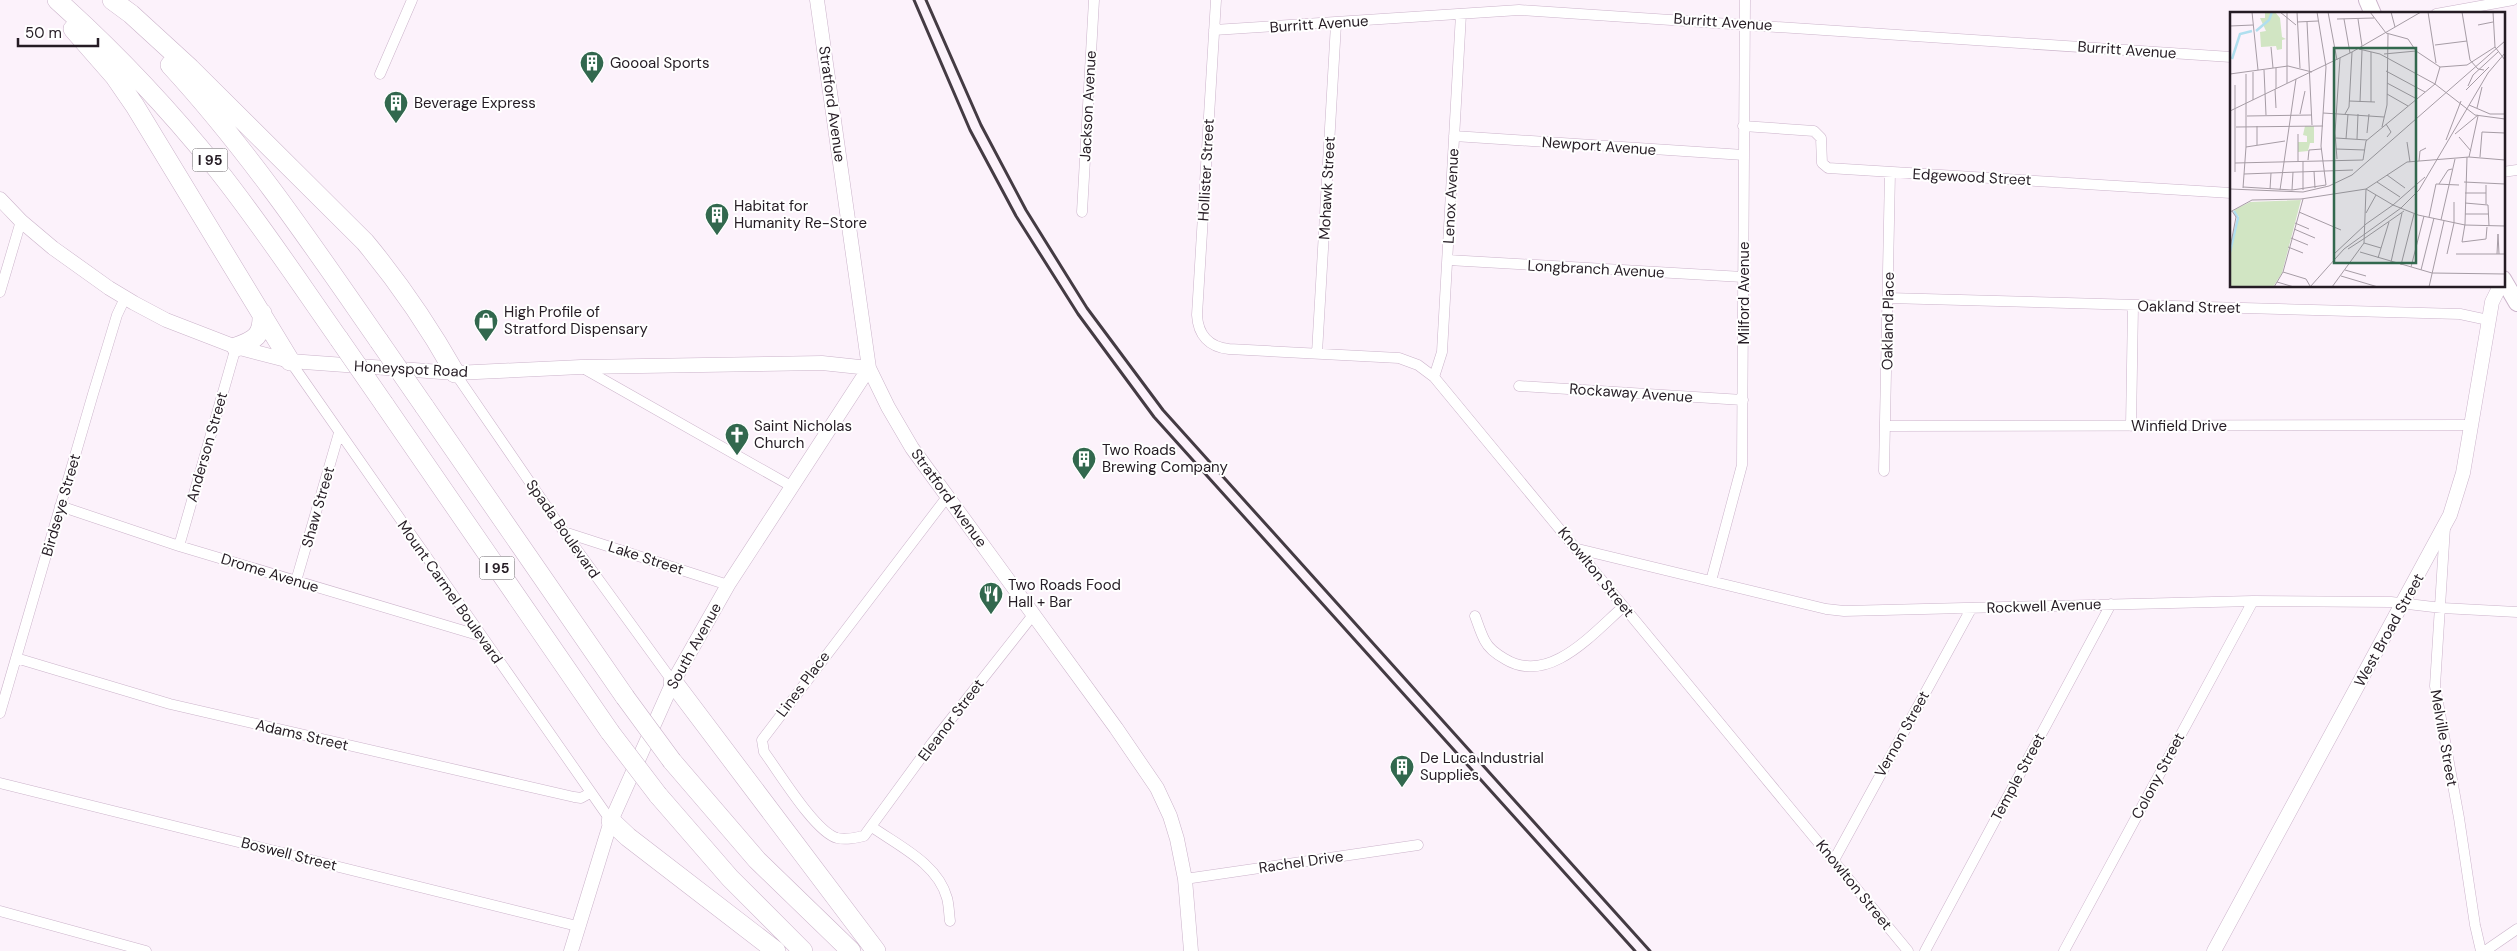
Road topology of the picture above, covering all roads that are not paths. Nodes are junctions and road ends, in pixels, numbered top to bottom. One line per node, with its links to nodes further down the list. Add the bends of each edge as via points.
1 (48, 0): 39 (highway, via 115,77 135,106)
2 (57, 0): 93 (highway, I 95, bridge, via 137,77 192,138 267,236 610,732 658,795 730,878)
3 (105, 0): 94 (highway, I 95, bridge, via 178,74 248,156 672,761 757,860)
4 (112, 0): 47 (highway, via 190,68 365,242 431,330)
5 (412, 0): 19 (street)
6 (817, 0): 46 (main road, Stratford Avenue)
7 (1094, 0): 28 (street, Jackson Avenue)
8 (1216, 0): 17 (street, Hollister Street)
9 (1745, 0): 15 (street, Milford Avenue)
10 (2366, 0): 12 (main road)
11 (2513, 0): 13 (street)
12 (2372, 12)
13 (2447, 12)
14 (1461, 14): 15 (street, Burritt Avenue, via 1519,10); 16 (street, Burritt Avenue); 21 (street, Lenox Avenue)
15 (1744, 23): 18 (street, Burritt Avenue); 20 (street, Milford Avenue)
16 (1336, 24): 17 (street, Burritt Avenue); 43 (street, Mohawk Street)
17 (1214, 30): 41 (street, Hollister Street, via 1197,315)
18 (2230, 57)
19 (380, 74)
20 (1743, 126): 22 (street, Milford Avenue); 24 (street, Edgewood Street, via 1814,130 1821,138 1821,158 1826,167)
21 (1454, 136): 22 (street, Newport Avenue); 30 (street, Lenox Avenue)
22 (1744, 155): 31 (street, Milford Avenue)
23 (2517, 170): 25 (street)
24 (1890, 172): 26 (street, Edgewood Street); 36 (street, Oakland Place)
25 (2504, 172)
26 (2230, 193)
27 (0, 199): 29 (main road, Honeyspot Road)
28 (1082, 212)
29 (21, 221): 34 (street); 35 (main road, Honeyspot Road, via 64,257)
30 (1448, 260): 31 (street, Longbranch Avenue); 48 (street, Lenox Avenue, via 1442,352)
31 (1744, 277): 50 (street, Milford Avenue)
32 (2504, 284): 37 (main road)
33 (2500, 288): 40 (main road, West Broad Street, via 2493,298)
34 (0, 292)
35 (125, 298): 42 (main road, Honeyspot Road, via 166,320); 58 (street, Birdseye Street, via 117,315)
36 (1888, 298): 38 (street, Oakland Street); 52 (street, Oakland Place)
37 (2517, 303)
38 (2133, 306): 40 (street, Oakland Street, via 2460,314); 53 (street)
39 (262, 313): 42 (highway, via 258,335); 44 (highway)
40 (2488, 320): 51 (main road, West Broad Street)
41 (1205, 339): 43 (street, Knowlton Street, via 1214,346 1229,349)
42 (236, 348): 44 (main road, Honeyspot Road); 61 (street, Anderson Street)
43 (1318, 353): 48 (street, Knowlton Street, via 1399,358 1418,365)
44 (290, 361): 47 (main road, Honeyspot Road); 54 (street, Mount Carmel Boulevard)
45 (581, 367): 46 (main road, Honeyspot Road, via 835,363); 47 (main road, Honeyspot Road); 56 (street)
46 (870, 368): 56 (main road, South Avenue); 57 (main road, Stratford Avenue, via 895,420)
47 (455, 373): 60 (street, Spada Boulevard)
48 (1434, 377): 62 (street, Knowlton Street)
49 (1518, 386): 50 (street, Rockaway Avenue)
50 (1743, 400): 64 (street, Milford Avenue, via 1742,465)
51 (2472, 425): 53 (street, Winfield Drive); 59 (main road, West Broad Street, via 2458,493)
52 (1886, 426): 53 (street, Winfield Drive); 55 (street, Oakland Place)
53 (2131, 426)
54 (340, 433): 63 (street, Shaw Street); 75 (street, Mount Carmel Boulevard)
55 (1884, 471)
56 (791, 486): 65 (main road, South Avenue)
57 (947, 497): 73 (main road, Stratford Avenue); 82 (street, Lines Place, via 762,740 764,752 820,829 836,838 852,839 864,836)
58 (60, 506): 61 (street, Drome Avenue); 76 (street, Birdseye Street)
59 (2445, 524): 67 (main road, West Broad Street); 70 (street, Melville Street)
60 (564, 532): 65 (street, Lake Street); 77 (street, Spada Boulevard)
61 (179, 546): 63 (street, Drome Avenue)
62 (1578, 549): 64 (street, Rockwell Avenue); 69 (street, Knowlton Street)
63 (296, 581): 75 (street, Drome Avenue)
64 (1711, 581): 71 (street, Rockwell Avenue, via 1826,609)
65 (728, 585): 77 (main road, South Avenue)
66 (2253, 601): 67 (street, Rockwell Avenue); 68 (street, Rockwell Avenue); 99 (street, Colony Street)
67 (2404, 602): 70 (street, Rockwell Avenue); 100 (main road, West Broad Street)
68 (2111, 604): 71 (street, Rockwell Avenue); 98 (street, Temple Street)
69 (1623, 607): 74 (street, via 1570,652 1536,667 1514,664 1494,651 1485,641); 84 (street, Knowlton Street)
70 (2442, 608): 72 (street, Rockwell Avenue); 101 (street, Melville Street, via 2434,686 2475,925)
71 (1971, 609): 84 (street, Vernon Street)
72 (2517, 612)
73 (1033, 615): 82 (street, Eleanor Street, via 932,743); 85 (main road, Stratford Avenue, via 1157,788 1174,826)
74 (1476, 616)
75 (481, 636): 80 (street, Mount Carmel Boulevard)
76 (16, 658): 78 (street, Birdseye Street); 80 (street, Adams Street, via 170,704 334,743 574,797)
77 (673, 682): 81 (main road, South Avenue); 95 (highway)
78 (0, 713)
79 (0, 783): 88 (street, Boswell Street)
80 (590, 794): 81 (street, Mount Carmel Boulevard)
81 (611, 821): 88 (main road, South Avenue); 92 (highway)
82 (872, 828): 87 (street, via 922,862 938,878 947,897)
83 (1418, 845): 85 (street, Rachel Drive)
84 (1834, 860): 97 (street, Knowlton Street)
85 (1185, 878): 96 (main road, Stratford Avenue)
86 (0, 911): 90 (street)
87 (950, 921)
88 (578, 926): 91 (main road, South Avenue)
89 (2517, 929): 101 (street)
90 (146, 951)
91 (571, 951)
92 (776, 951)
93 (802, 951)
94 (851, 951)
95 (876, 951)
96 (1191, 951)
97 (1908, 951)
98 (1924, 951)
99 (2064, 951)
100 (2214, 951)
101 (2483, 951)

